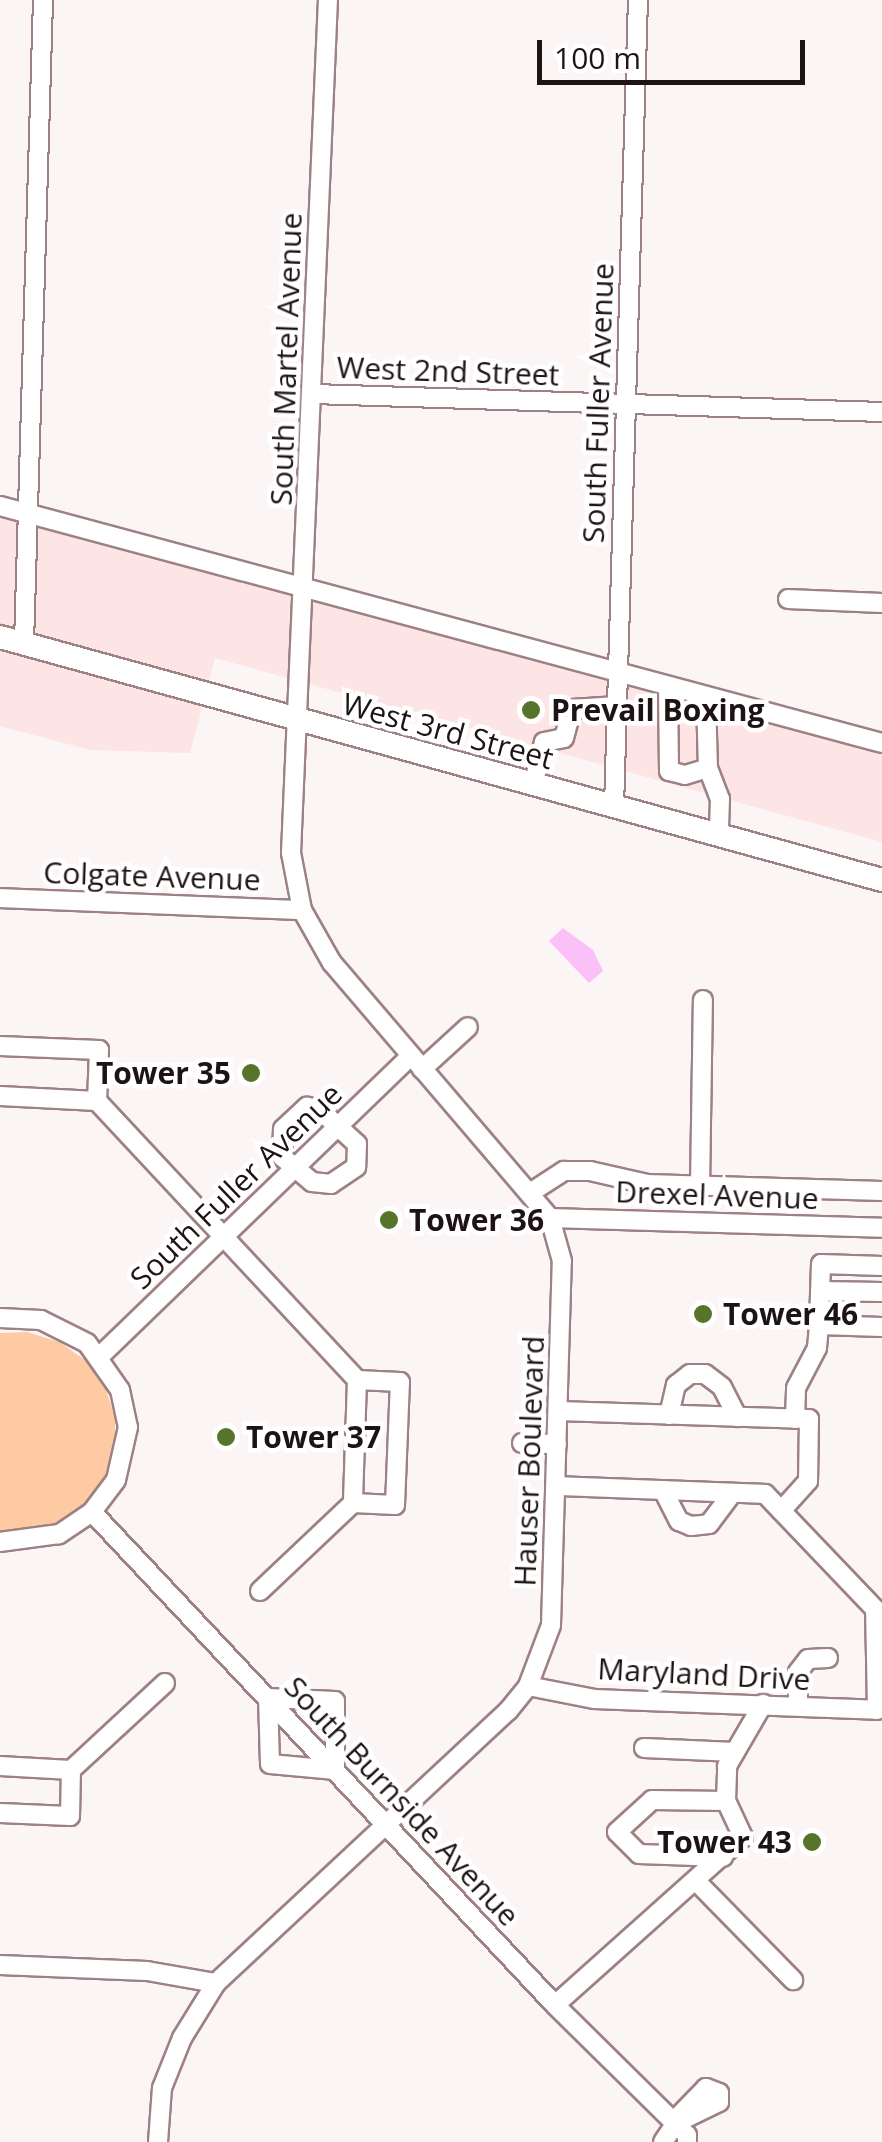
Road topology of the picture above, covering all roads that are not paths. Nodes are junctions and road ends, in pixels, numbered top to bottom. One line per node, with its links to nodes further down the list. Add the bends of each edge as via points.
1 (44, 0): 8 (street)
2 (328, 0): 4 (street, South Martel Avenue)
3 (638, 0): 5 (street, South Fuller Avenue)
4 (313, 394): 5 (street, West 2nd Street); 9 (street, South Martel Avenue)
5 (624, 404): 6 (street, West 2nd Street); 14 (street, South Fuller Avenue)
6 (882, 412)
7 (0, 506): 8 (street)
8 (28, 514): 9 (street); 13 (street)
9 (303, 584): 14 (street); 18 (street, South Martel Avenue)
10 (788, 600): 11 (street)
11 (882, 603)
12 (0, 637): 13 (main road, West 3rd Street)
13 (24, 644): 18 (main road, West 3rd Street)
14 (618, 674): 15 (street); 17 (street, South Fuller Avenue)
15 (668, 688): 16 (street); 20 (street, via 669,771 684,776)
16 (706, 698): 19 (street); 20 (street)
17 (617, 706): 21 (street, via 572,709 564,738 544,742); 22 (street, South Fuller Avenue)
18 (296, 721): 21 (main road, West 3rd Street); 26 (street, Hauser Boulevard, via 291,853)
19 (882, 744)
20 (708, 768): 23 (street, via 720,799)
21 (533, 785): 22 (main road, West 3rd Street)
22 (614, 807): 23 (main road, West 3rd Street)
23 (719, 836): 24 (main road, West 3rd Street)
24 (882, 880)
25 (0, 898): 26 (street, Colgate Avenue)
26 (302, 910): 30 (street, Hauser Boulevard, via 332,963)
27 (703, 1000): 35 (street)
28 (468, 1027): 30 (street, South Fuller Avenue)
29 (0, 1046): 32 (street, via 99,1050)
30 (416, 1063): 33 (street, South Fuller Avenue); 36 (street, Hauser Boulevard)
31 (0, 1096): 32 (street)
32 (97, 1101): 40 (street)
33 (337, 1127): 34 (street, South Fuller Avenue); 34 (street, via 321,1110 307,1108 282,1129 282,1157); 34 (street, via 358,1144 356,1167 331,1184)
34 (293, 1169): 40 (street, South Fuller Avenue)
35 (700, 1186): 36 (street, via 564,1172); 37 (street)
36 (533, 1190): 38 (street, Hauser Boulevard)
37 (882, 1191)
38 (550, 1218): 39 (street, Drexel Avenue); 49 (street, Hauser Boulevard, via 562,1261)
39 (882, 1228)
40 (222, 1238): 47 (street, South Fuller Avenue); 48 (street)
41 (882, 1266): 42 (street, via 821,1264)
42 (820, 1290): 43 (street); 45 (street)
43 (882, 1292)
44 (0, 1318): 47 (street, via 57,1325)
45 (819, 1326): 46 (street); 52 (street, via 817,1348 796,1388)
46 (882, 1327)
47 (100, 1356): 60 (street, via 120,1390 128,1427 122,1466)
48 (356, 1380): 58 (street); 58 (street, via 400,1382 395,1506)
49 (558, 1411): 50 (street); 54 (street, Hauser Boulevard)
50 (666, 1414): 51 (street); 51 (street, via 676,1385 704,1374 722,1386)
51 (736, 1417): 52 (street)
52 (795, 1419): 59 (street, via 810,1419 808,1481)
53 (522, 1442): 54 (street)
54 (557, 1444): 55 (street, Hauser Boulevard)
55 (556, 1486): 56 (street); 67 (street, Hauser Boulevard, via 551,1625)
56 (663, 1490): 57 (street); 57 (street, via 679,1521 692,1526 709,1524)
57 (732, 1493): 59 (street, via 765,1494)
58 (352, 1503): 62 (street)
59 (780, 1511): 63 (street)
60 (92, 1512): 61 (street, via 59,1534); 68 (street, South Burnside Avenue)
61 (0, 1542)
62 (260, 1591)
63 (878, 1606): 65 (street)
64 (828, 1658): 70 (street, via 808,1659 798,1672)
65 (881, 1658): 70 (street, Maryland Drive, via 877,1710)
66 (165, 1683): 74 (street)
67 (528, 1686): 69 (street, Maryland Drive, via 594,1699); 78 (street, Hauser Boulevard)
68 (268, 1698): 75 (street, South Burnside Avenue); 75 (street, via 270,1764); 75 (street, via 335,1701)
69 (763, 1704): 70 (street, Maryland Drive); 72 (street)
70 (798, 1706)
71 (644, 1748): 72 (street)
72 (735, 1752): 76 (street, via 727,1766)
73 (0, 1766): 74 (street)
74 (72, 1770): 77 (street, via 70,1816)
75 (335, 1770): 78 (street, South Burnside Avenue)
76 (726, 1801): 79 (street, via 742,1838); 79 (street, via 652,1800 617,1832 639,1854)
77 (0, 1813)
78 (386, 1824): 83 (street, Hauser Boulevard); 84 (street, South Burnside Avenue)
79 (723, 1857): 80 (street)
80 (696, 1880): 82 (street); 84 (street)
81 (0, 1965): 83 (street, via 147,1971)
82 (792, 1980)
83 (216, 1984): 86 (street, Hauser Boulevard, via 182,2038 162,2088)
84 (556, 2005): 85 (street, South Burnside Avenue)
85 (675, 2122): 87 (street); 88 (street, South Burnside Avenue)
86 (158, 2142)
87 (663, 2142)
88 (687, 2142)

